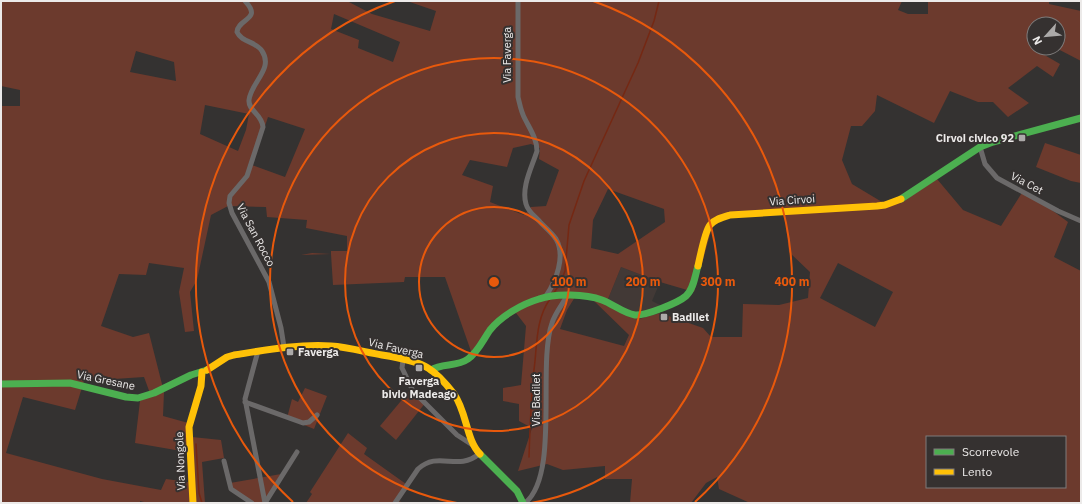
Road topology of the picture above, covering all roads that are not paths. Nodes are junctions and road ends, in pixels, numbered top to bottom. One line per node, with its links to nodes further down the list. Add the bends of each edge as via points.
1 (245, 1): 8 (street, Via San Rocco, via 252,14 239,26 238,32 242,39 262,51 265,60 265,66 249,102 261,119 262,127 247,176 232,192 228,203 269,282)
2 (518, 1): 6 (street, Via Faverga, via 518,97 537,146 525,191 526,203 530,212 556,239 561,252 556,278)
3 (1081, 118): 4 (street, Via Cirvoi)
4 (980, 147): 5 (street, Via Cet, via 985,164 997,178); 7 (street, Via Cirvoi, via 892,203 716,218 708,227 690,292 681,300 646,314 636,315 596,298)
5 (1081, 221)
6 (546, 296): 7 (street, Via Cirvoi); 11 (street, Via Faverga, via 498,323 465,362)
7 (567, 296): 24 (street, Via Badilet, via 552,323 546,354 546,428 541,471 534,491)
8 (284, 347): 9 (street, Via Faverga); 10 (street, Via Faverga, via 331,346)
9 (258, 351): 12 (street, Via Faverga, via 227,357); 14 (street)
10 (403, 360): 11 (street, Via Faverga, via 423,365); 16 (street, via 402,368 413,391 457,435)
11 (431, 370): 16 (street, via 459,402)
12 (202, 372): 13 (street, Via Gresane, via 138,398 70,383); 20 (street, Via Nongole, via 201,388 189,427)
13 (1, 384)
14 (245, 402): 15 (street, via 302,423 309,422); 22 (street)
15 (317, 415)
16 (474, 446): 18 (street)
17 (297, 452): 22 (street)
18 (479, 454): 23 (street, via 473,459 461,462 437,460 423,465); 24 (street, via 517,491)
19 (224, 461): 21 (street, via 231,489)
20 (193, 503)
21 (252, 503)
22 (265, 503)
23 (395, 503)
24 (524, 503)

